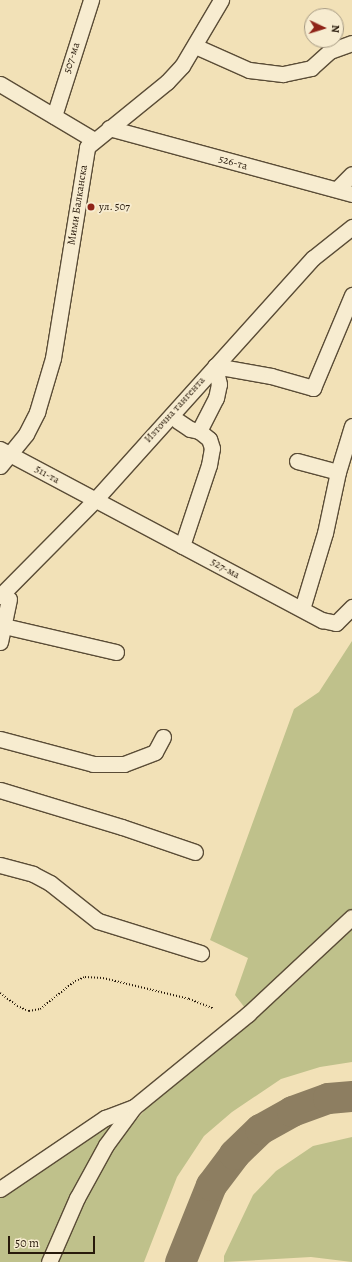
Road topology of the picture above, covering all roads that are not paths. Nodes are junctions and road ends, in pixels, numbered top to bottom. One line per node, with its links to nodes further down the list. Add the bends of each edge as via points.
1 (91, 0): 6 (street, 507-ма)
2 (221, 0): 4 (street, Мими Балканска)
3 (352, 43): 4 (street, via 330,51 311,68 283,74 249,70)
4 (195, 46): 7 (street, Мими Балканска, via 168,82)
5 (0, 84): 6 (street)
6 (54, 116): 8 (street)
7 (109, 128): 8 (street, Мими Балканска); 10 (street, 526-та, via 276,175)
8 (94, 140): 18 (street, Мими Балканска, via 87,147 53,358 37,412)
9 (352, 174): 10 (street)
10 (337, 189): 11 (street, 526-та)
11 (352, 194)
12 (352, 227): 14 (street, Източна тангента, via 314,258)
13 (352, 295): 14 (street, via 313,388 271,376)
14 (215, 366): 17 (street, via 219,384 216,398); 22 (street, Източна тангента)
15 (178, 421): 17 (street, via 190,429)
16 (352, 426): 21 (street)
17 (199, 431): 23 (street, via 209,439 212,448 209,465)
18 (5, 451): 20 (street, Мими Балканска); 22 (street, 511-та)
19 (297, 461): 21 (street)
20 (0, 466)
21 (338, 472): 26 (street, via 325,533)
22 (94, 501): 23 (street, 527-ма); 24 (street, Източна тангента)
23 (182, 546): 26 (street, 527-ма)
24 (5, 598): 27 (street)
25 (352, 607): 26 (street, 527-ма, via 336,623 322,620)
26 (302, 609)
27 (4, 626): 28 (street); 29 (street)
28 (0, 642)
29 (116, 652)
30 (163, 737): 31 (street, via 155,752 124,764 94,764 69,759)
31 (0, 739)
32 (0, 790): 33 (street)
33 (195, 852)
34 (0, 865): 36 (street, via 33,874 50,883 98,920)
35 (352, 917): 37 (street, via 248,1014)
36 (201, 953)
37 (134, 1107): 38 (street, via 105,1118); 39 (street, via 106,1145 76,1198)
38 (0, 1189)
39 (49, 1262)

